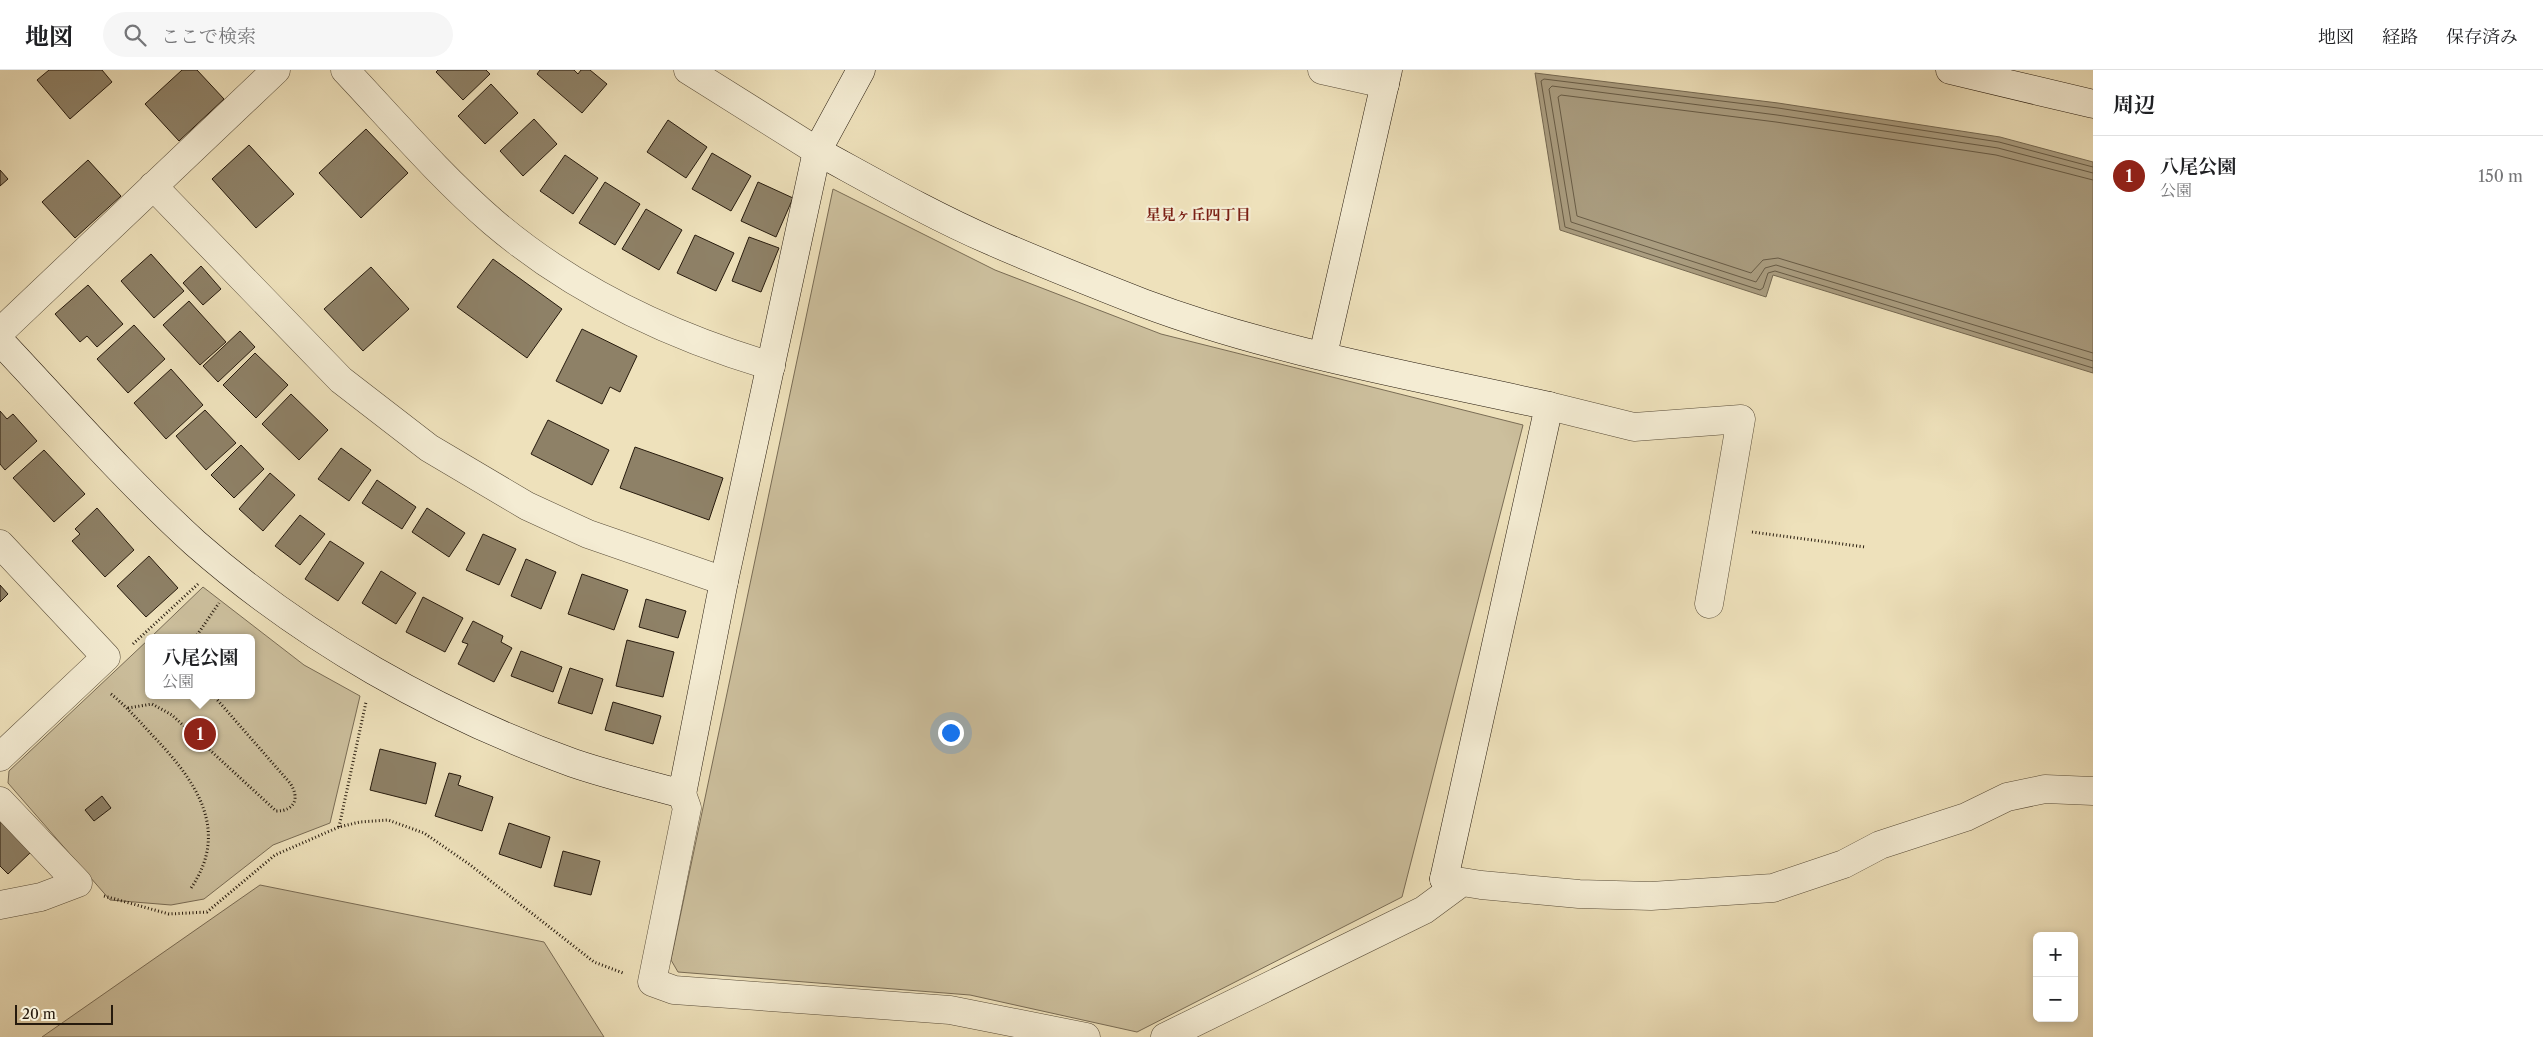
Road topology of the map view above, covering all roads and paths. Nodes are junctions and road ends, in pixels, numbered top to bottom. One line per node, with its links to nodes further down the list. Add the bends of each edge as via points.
1 (276, 70): 10 (street)
2 (345, 70): 14 (street, via 494,222 549,264 646,322 716,350)
3 (688, 70): 9 (street)
4 (860, 70): 9 (street)
5 (1322, 70): 7 (street)
6 (1950, 70): 8 (street)
7 (1386, 77): 13 (street)
8 (2093, 104)
9 (817, 151): 13 (street, via 991,241 1144,303); 14 (street)
10 (153, 186): 11 (street); 20 (street, via 341,380 429,448 527,506 588,534)
11 (0, 332)
12 (0, 341): 19 (street, via 154,504)
13 (1323, 355): 15 (street)
14 (771, 366): 20 (street)
15 (1549, 406): 16 (street, via 1634,427 1741,418); 33 (street)
16 (1722, 528): 18 (path); 22 (street)
17 (0, 544): 24 (street)
18 (1865, 547)
19 (217, 561): 24 (path, via 123,653); 25 (street, via 324,640)
20 (724, 580): 30 (street)
21 (221, 600): 23 (path)
22 (1709, 604)
23 (198, 634)
24 (97, 667): 27 (path); 28 (street)
25 (377, 671): 30 (street, via 453,714 513,740 575,763); 32 (path, via 368,691)
26 (216, 699): 27 (path, via 290,783 296,792 293,806 276,811 172,715 152,704)
27 (128, 708): 35 (path, via 172,756 199,793 206,813 208,846 199,877)
28 (0, 758)
29 (2093, 791): 33 (street, via 2045,789 2007,798 1966,817 1880,845 1844,864 1773,888 1651,896 1578,894)
30 (682, 794): 37 (street, via 687,808)
31 (0, 801): 34 (street)
32 (339, 827): 34 (path, via 275,854 207,912 169,914 110,900); 37 (path, via 388,820 424,833 469,864 594,962)
33 (1453, 880): 39 (street, via 1424,910)
34 (78, 883): 36 (street, via 41,897)
35 (191, 888)
36 (0, 905)
37 (652, 982): 38 (street, via 674,990 950,1010)
38 (1086, 1037)
39 (1165, 1037)

